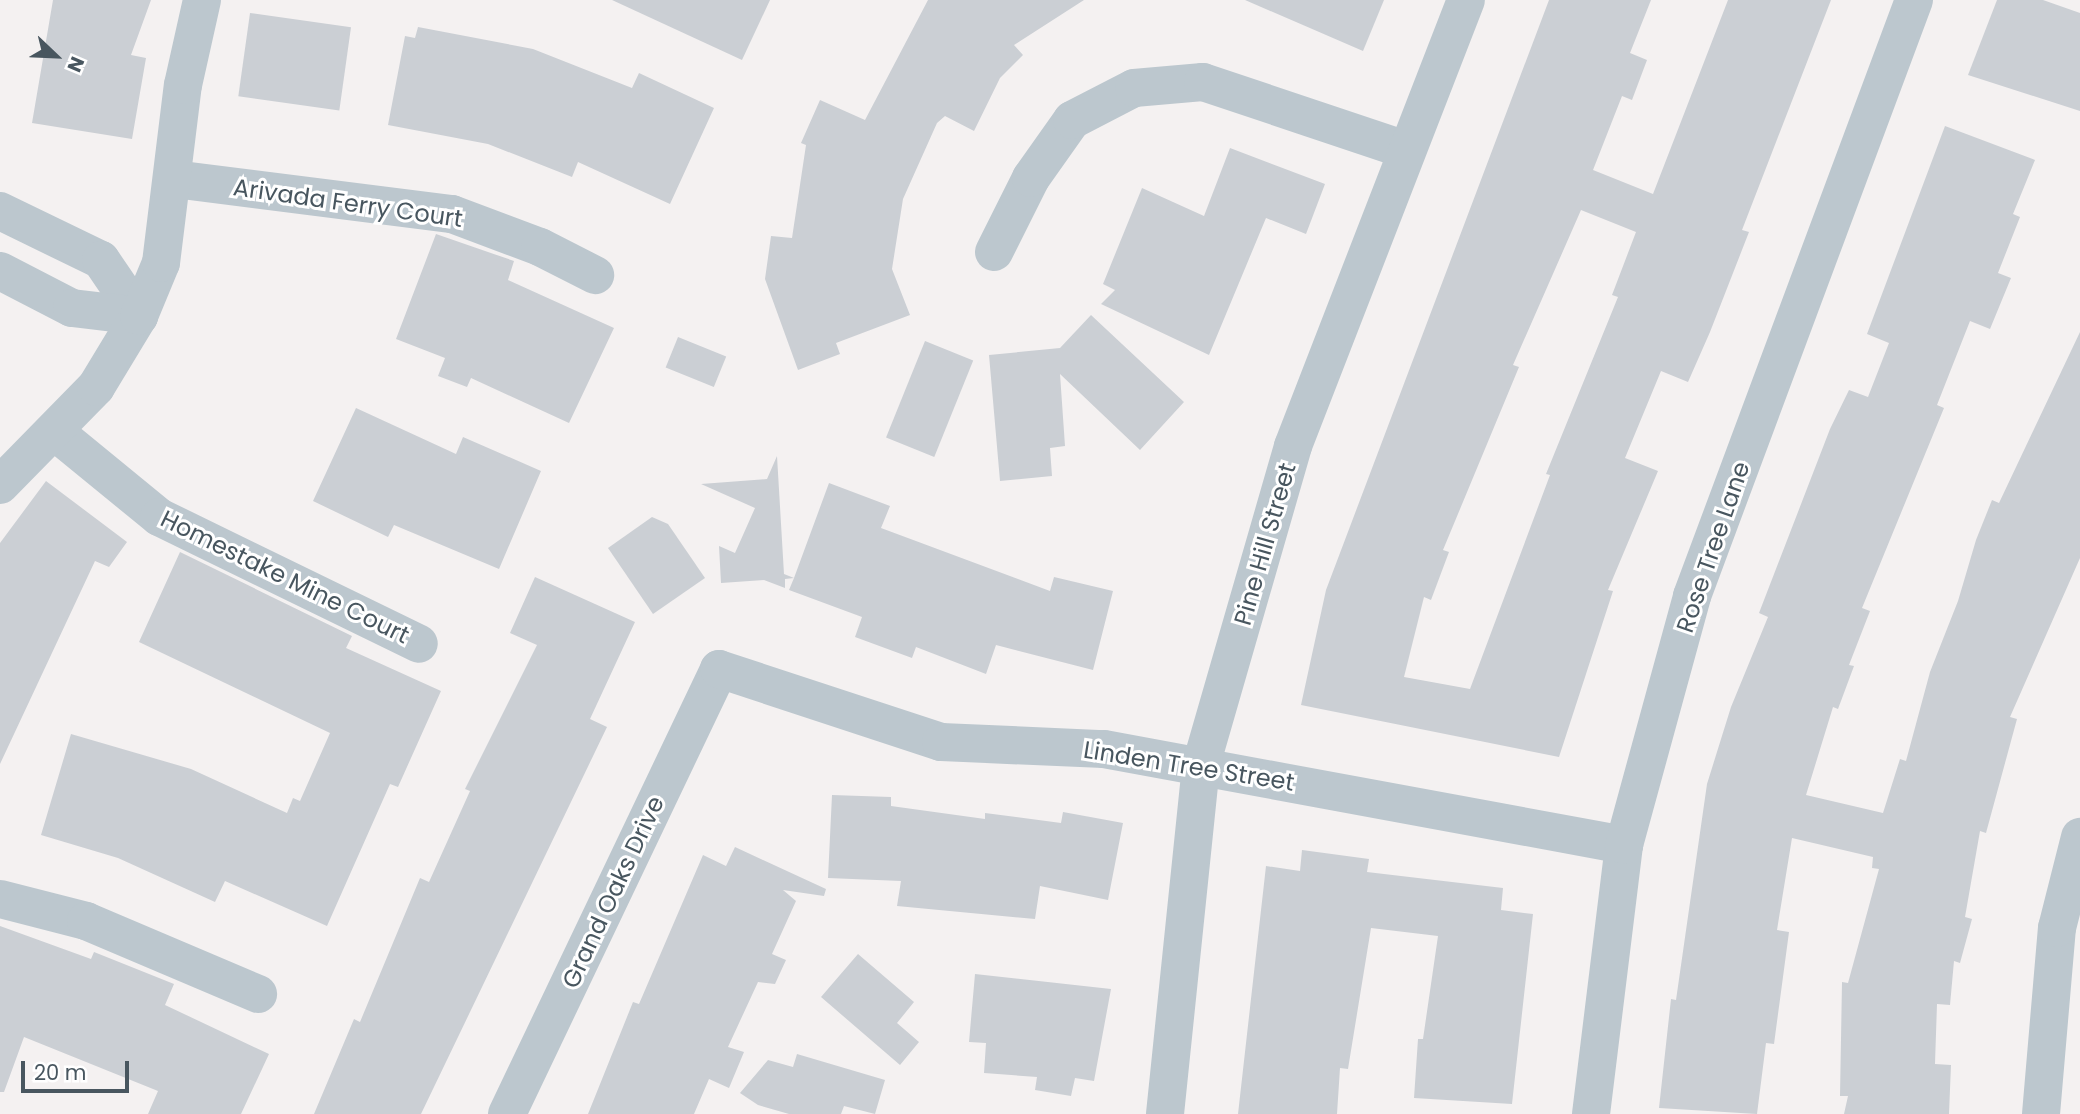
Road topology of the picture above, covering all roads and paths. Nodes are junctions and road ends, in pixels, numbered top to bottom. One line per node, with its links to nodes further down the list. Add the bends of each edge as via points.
1 (202, 0): 5 (street, via 183,86)
2 (1465, 0): 4 (street, Pine Hill Street)
3 (1914, 0): 19 (street, Rose Tree Lane, via 1692,596)
4 (1406, 150): 8 (street, via 1203,82 1134,88 1072,120 1031,178); 17 (street, Pine Hill Street, via 1293,446)
5 (174, 179): 10 (street, Arivada Ferry Court, via 452,214 540,247); 12 (street, via 161,262)
6 (0, 211): 7 (street)
7 (67, 244): 11 (street); 12 (street, via 101,260)
8 (994, 252)
9 (0, 271): 11 (street)
10 (594, 275)
11 (45, 294): 12 (street, via 72,308)
12 (139, 316): 13 (street, via 96,387)
13 (54, 431): 14 (street); 15 (street, Homestake Mine Court, via 159,517)
14 (0, 485)
15 (419, 644)
16 (719, 669): 17 (street, Linden Tree Street, via 941,742 1104,749); 23 (street, Grand Oaks Drive)
17 (1201, 765): 19 (street, Linden Tree Street); 24 (street, Pine Hill Street)
18 (2080, 838): 21 (street)
19 (1623, 845): 25 (street, Rose Tree Lane)
20 (0, 899): 22 (street, via 86,921)
21 (2068, 929): 26 (street)
22 (258, 994)
23 (507, 1114)
24 (1166, 1114)
25 (1591, 1114)
26 (2041, 1114)

